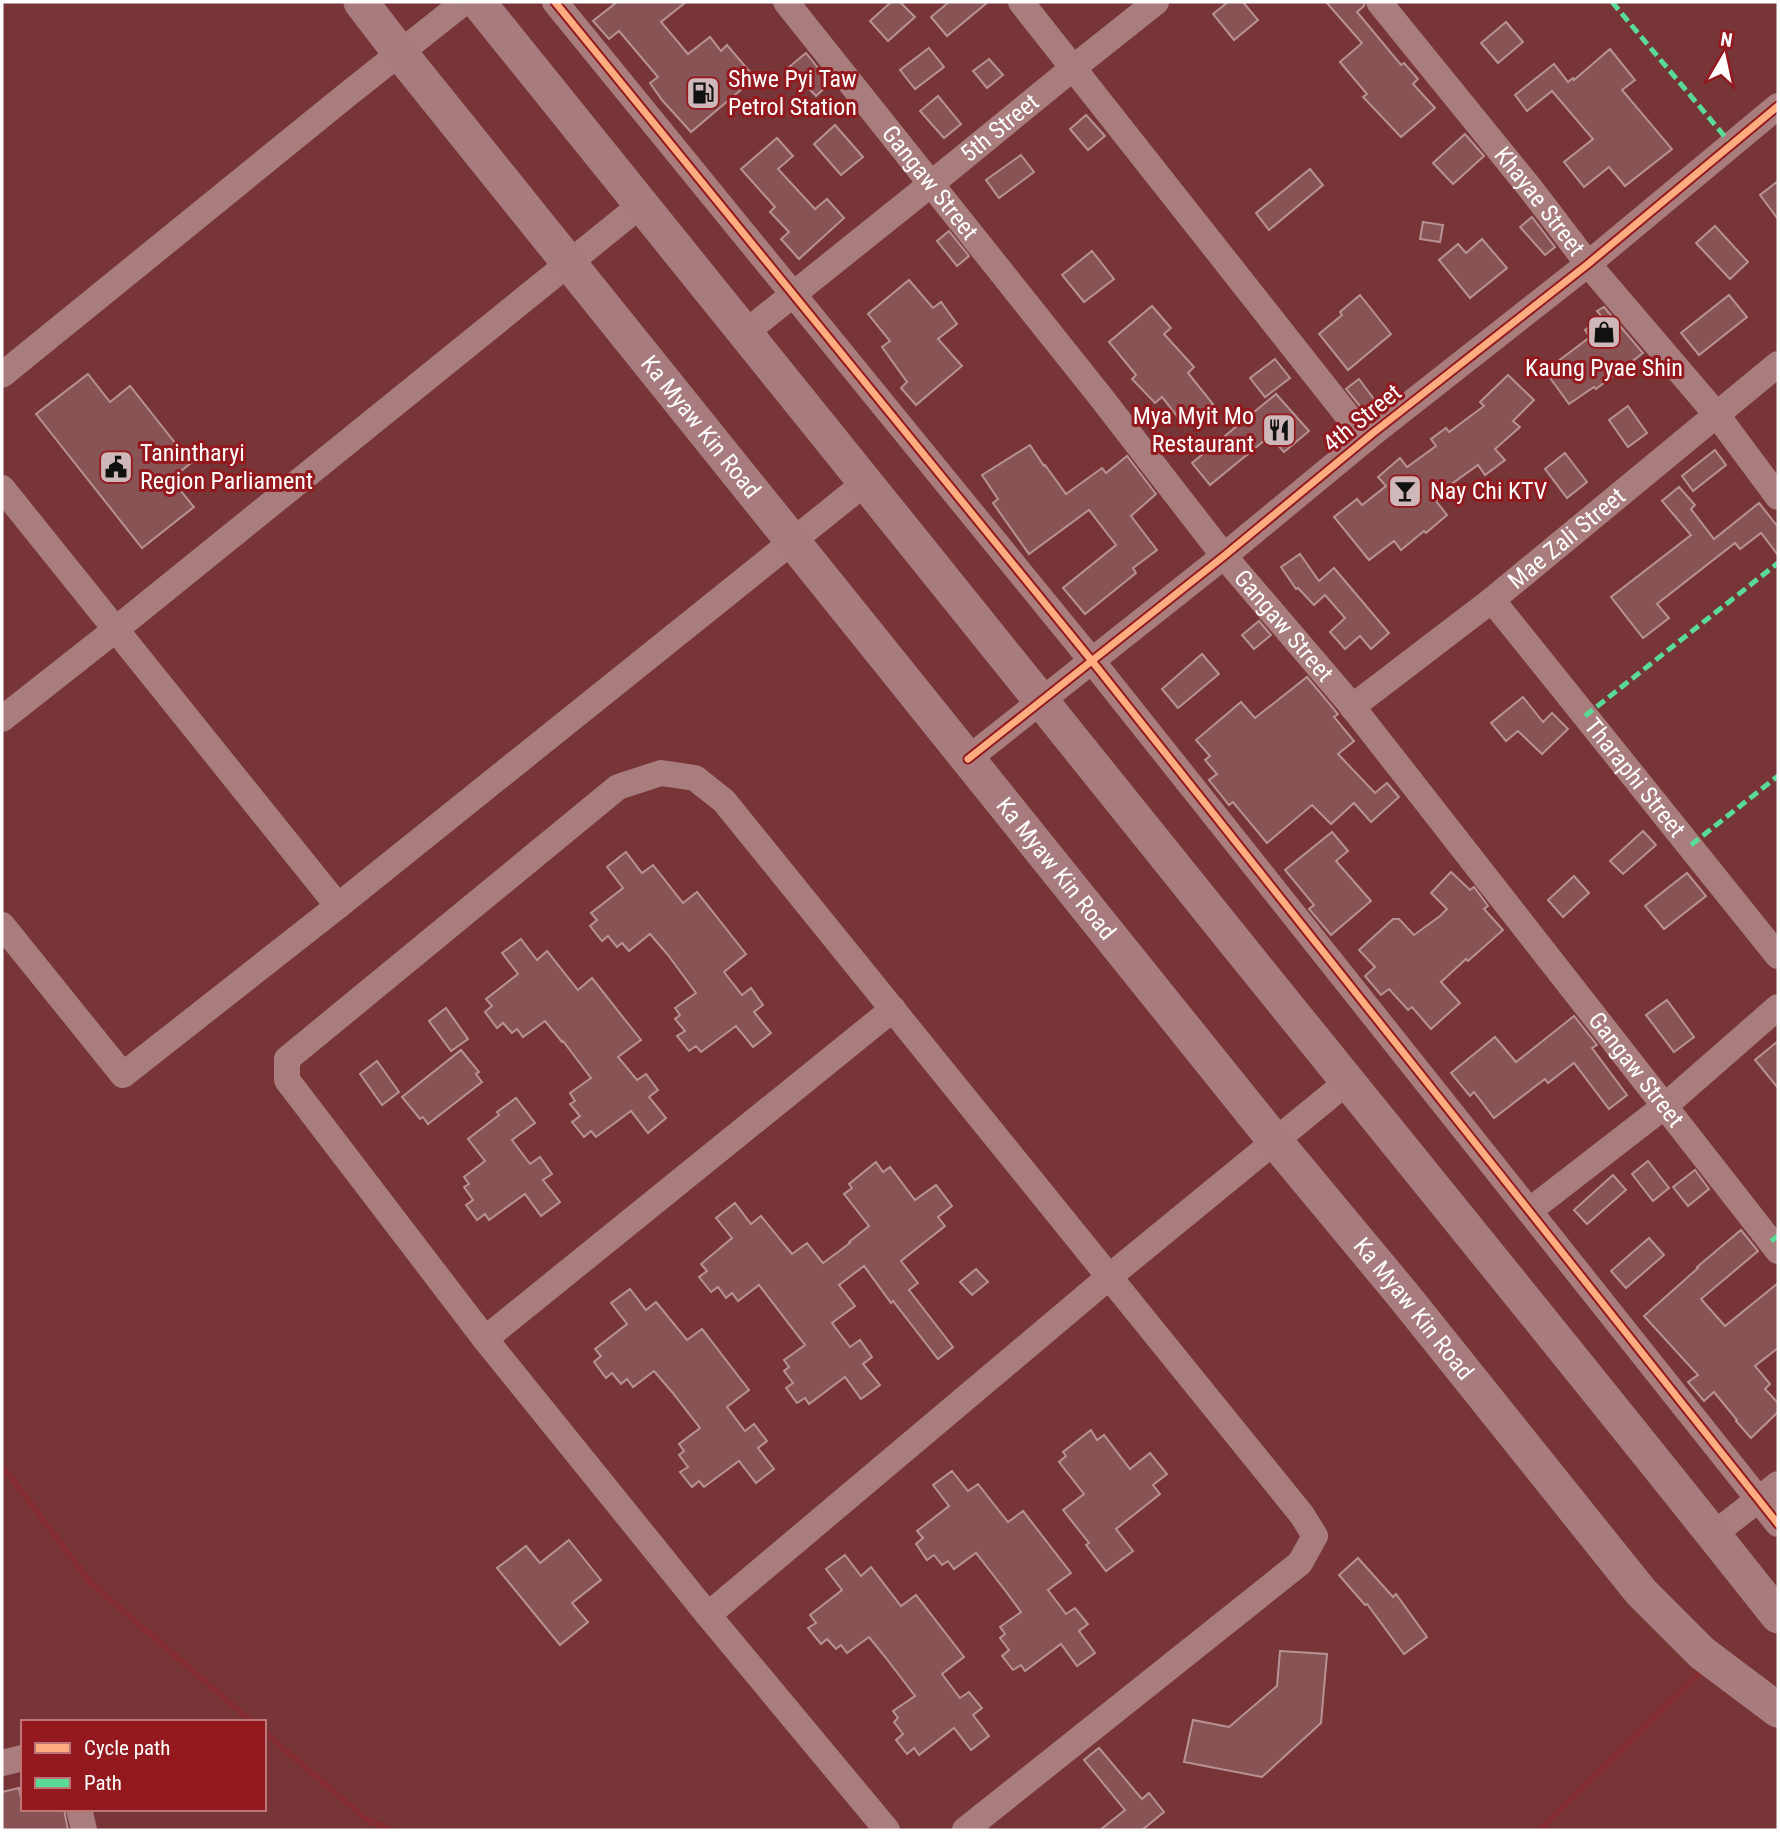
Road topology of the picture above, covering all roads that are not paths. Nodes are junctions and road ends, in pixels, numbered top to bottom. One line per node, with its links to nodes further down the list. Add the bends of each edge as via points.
1 (362, 2): 9 (main road, Ka Myaw Kin Road)
2 (464, 2): 9 (street)
3 (478, 2): 13 (main road)
4 (555, 2): 16 (street)
5 (786, 2): 12 (street, Gangaw Street)
6 (1021, 2): 10 (street)
7 (1156, 2): 10 (street, 5th Street)
8 (1379, 2): 15 (street, Khayae Street)
9 (400, 53): 14 (main road, Ka Myaw Kin Road); 19 (street)
10 (1073, 68): 12 (street, 5th Street); 21 (street)
11 (1778, 106): 15 (street, 4th Street)
12 (931, 184): 16 (street, 5th Street); 26 (street, Gangaw Street)
13 (642, 204): 14 (street); 17 (main road)
14 (570, 262): 25 (main road, Ka Myaw Kin Road); 28 (street)
15 (1588, 264): 20 (street, Khayae Street); 21 (street, 4th Street)
16 (793, 294): 17 (street, 5th Street); 29 (street)
17 (744, 333): 22 (main road)
18 (1778, 365): 20 (street, Mae Zali Street)
19 (2, 374)
20 (1717, 415): 24 (street, Khayae Street); 27 (street, Mae Zali Street)
21 (1366, 439): 26 (street, 4th Street)
22 (865, 483): 25 (street); 30 (main road)
23 (2, 488): 28 (street)
24 (1778, 497)
25 (792, 541): 33 (main road, Ka Myaw Kin Road); 34 (street)
26 (1224, 556): 29 (street, 4th Street); 31 (street, Gangaw Street)
27 (1492, 600): 31 (street, Mae Zali Street); 36 (street, Tharaphi Street)
28 (115, 630): 32 (street); 34 (street)
29 (1092, 661): 30 (street, 4th Street); 42 (street)
30 (1041, 702): 33 (street, 4th Street); 39 (main road)
31 (1352, 708): 40 (street, Gangaw Street)
32 (2, 719)
33 (968, 759): 41 (main road, Ka Myaw Kin Road)
34 (338, 906): 35 (street, via 123,1075)
35 (2, 925)
36 (1778, 956)
37 (1778, 1007): 40 (street)
38 (893, 1009): 44 (street); 45 (street); 45 (street, via 724,801 695,778 661,773 618,787 287,1059 287,1080)
39 (1347, 1082): 41 (street); 48 (main road)
40 (1665, 1105): 42 (street); 43 (street, Gangaw Street)
41 (1275, 1141): 44 (street); 51 (main road, Ka Myaw Kin Road, via 1641,1592 1713,1662)
42 (1529, 1211): 46 (street)
43 (1778, 1251)
44 (1109, 1276): 49 (street); 57 (street, via 1315,1536 1300,1563)
45 (485, 1339): 49 (street)
46 (1768, 1492): 47 (street); 48 (street)
47 (1778, 1524)
48 (1714, 1534): 50 (main road)
49 (708, 1615): 56 (street)
50 (1778, 1616)
51 (1778, 1710)
52 (21, 1758): 53 (street)
53 (2, 1763)
54 (79, 1811): 55 (street)
55 (84, 1830)
56 (887, 1830)
57 (965, 1830)

